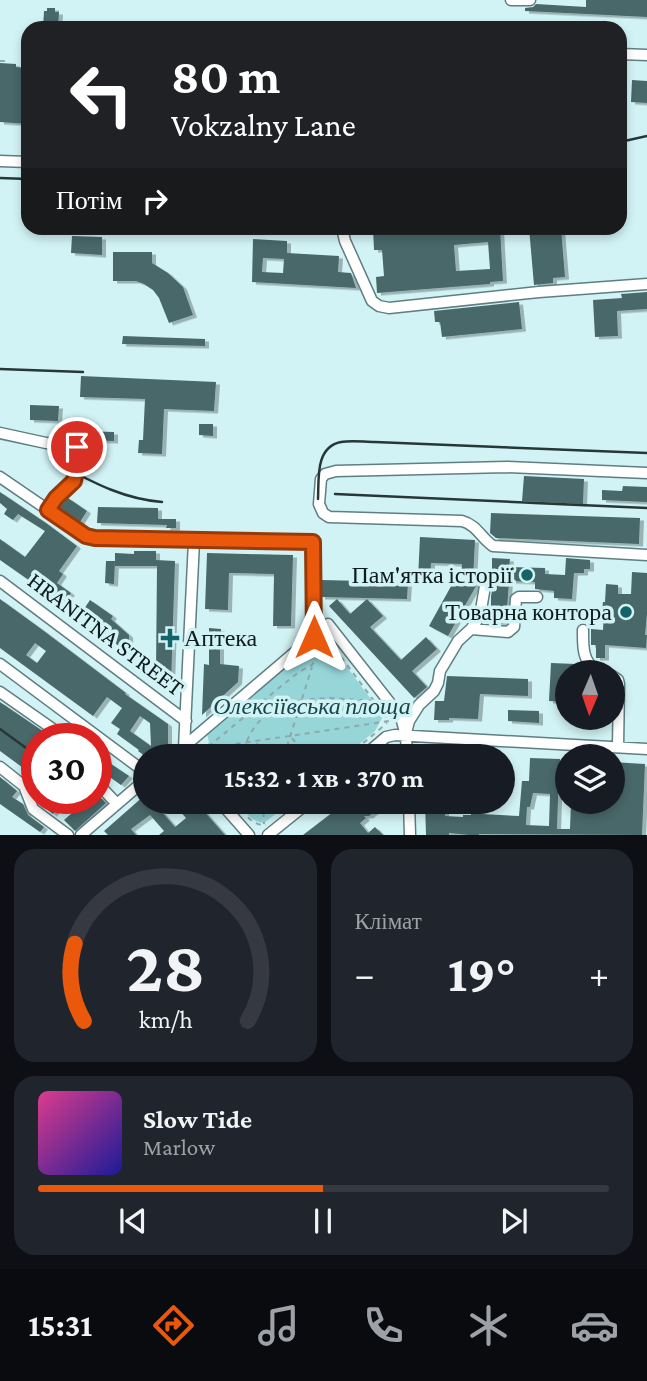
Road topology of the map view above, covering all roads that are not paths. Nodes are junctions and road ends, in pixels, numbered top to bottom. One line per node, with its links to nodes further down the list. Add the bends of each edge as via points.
1 (511, 0): 2 (street)
2 (530, 0)
3 (627, 54): 4 (street)
4 (647, 55)
5 (0, 161): 6 (street)
6 (21, 162)
7 (344, 235): 8 (street, via 372,301 389,308)
8 (647, 284)
9 (0, 433): 12 (street, via 77,447 74,481)
10 (647, 473): 14 (street, via 508,467 336,471 321,479 319,504 329,517 471,523 494,546)
11 (0, 477): 12 (street)
12 (48, 510): 13 (street, via 86,536)
13 (194, 541): 20 (street, via 313,542); 24 (street)
14 (647, 555)
15 (486, 580): 18 (street, via 481,610)
16 (0, 581): 24 (street, HRANITNA STREET)
17 (537, 597): 18 (street, via 516,599 514,626 508,632)
18 (471, 629): 26 (street, via 458,641 434,691 409,721)
19 (583, 630): 21 (street)
20 (314, 637): 26 (street, via 328,624 401,716); 28 (street)
21 (586, 660)
22 (0, 664): 34 (street)
23 (0, 692): 25 (street)
24 (186, 721): 27 (street)
25 (44, 723)
26 (406, 736): 29 (street, via 386,737); 30 (street); 31 (street)
27 (181, 744)
28 (189, 744)
29 (378, 744)
30 (406, 744)
31 (560, 744)
32 (625, 747): 33 (street)
33 (647, 749)
34 (133, 763)
35 (0, 767): 43 (street, via 24,786 33,809)
36 (133, 790): 38 (street)
37 (112, 799): 38 (street)
38 (117, 804): 44 (street)
39 (231, 814): 45 (street)
40 (289, 814): 42 (street)
41 (409, 814): 46 (street)
42 (266, 828)
43 (68, 835)
44 (81, 835)
45 (249, 835)
46 (410, 835)

